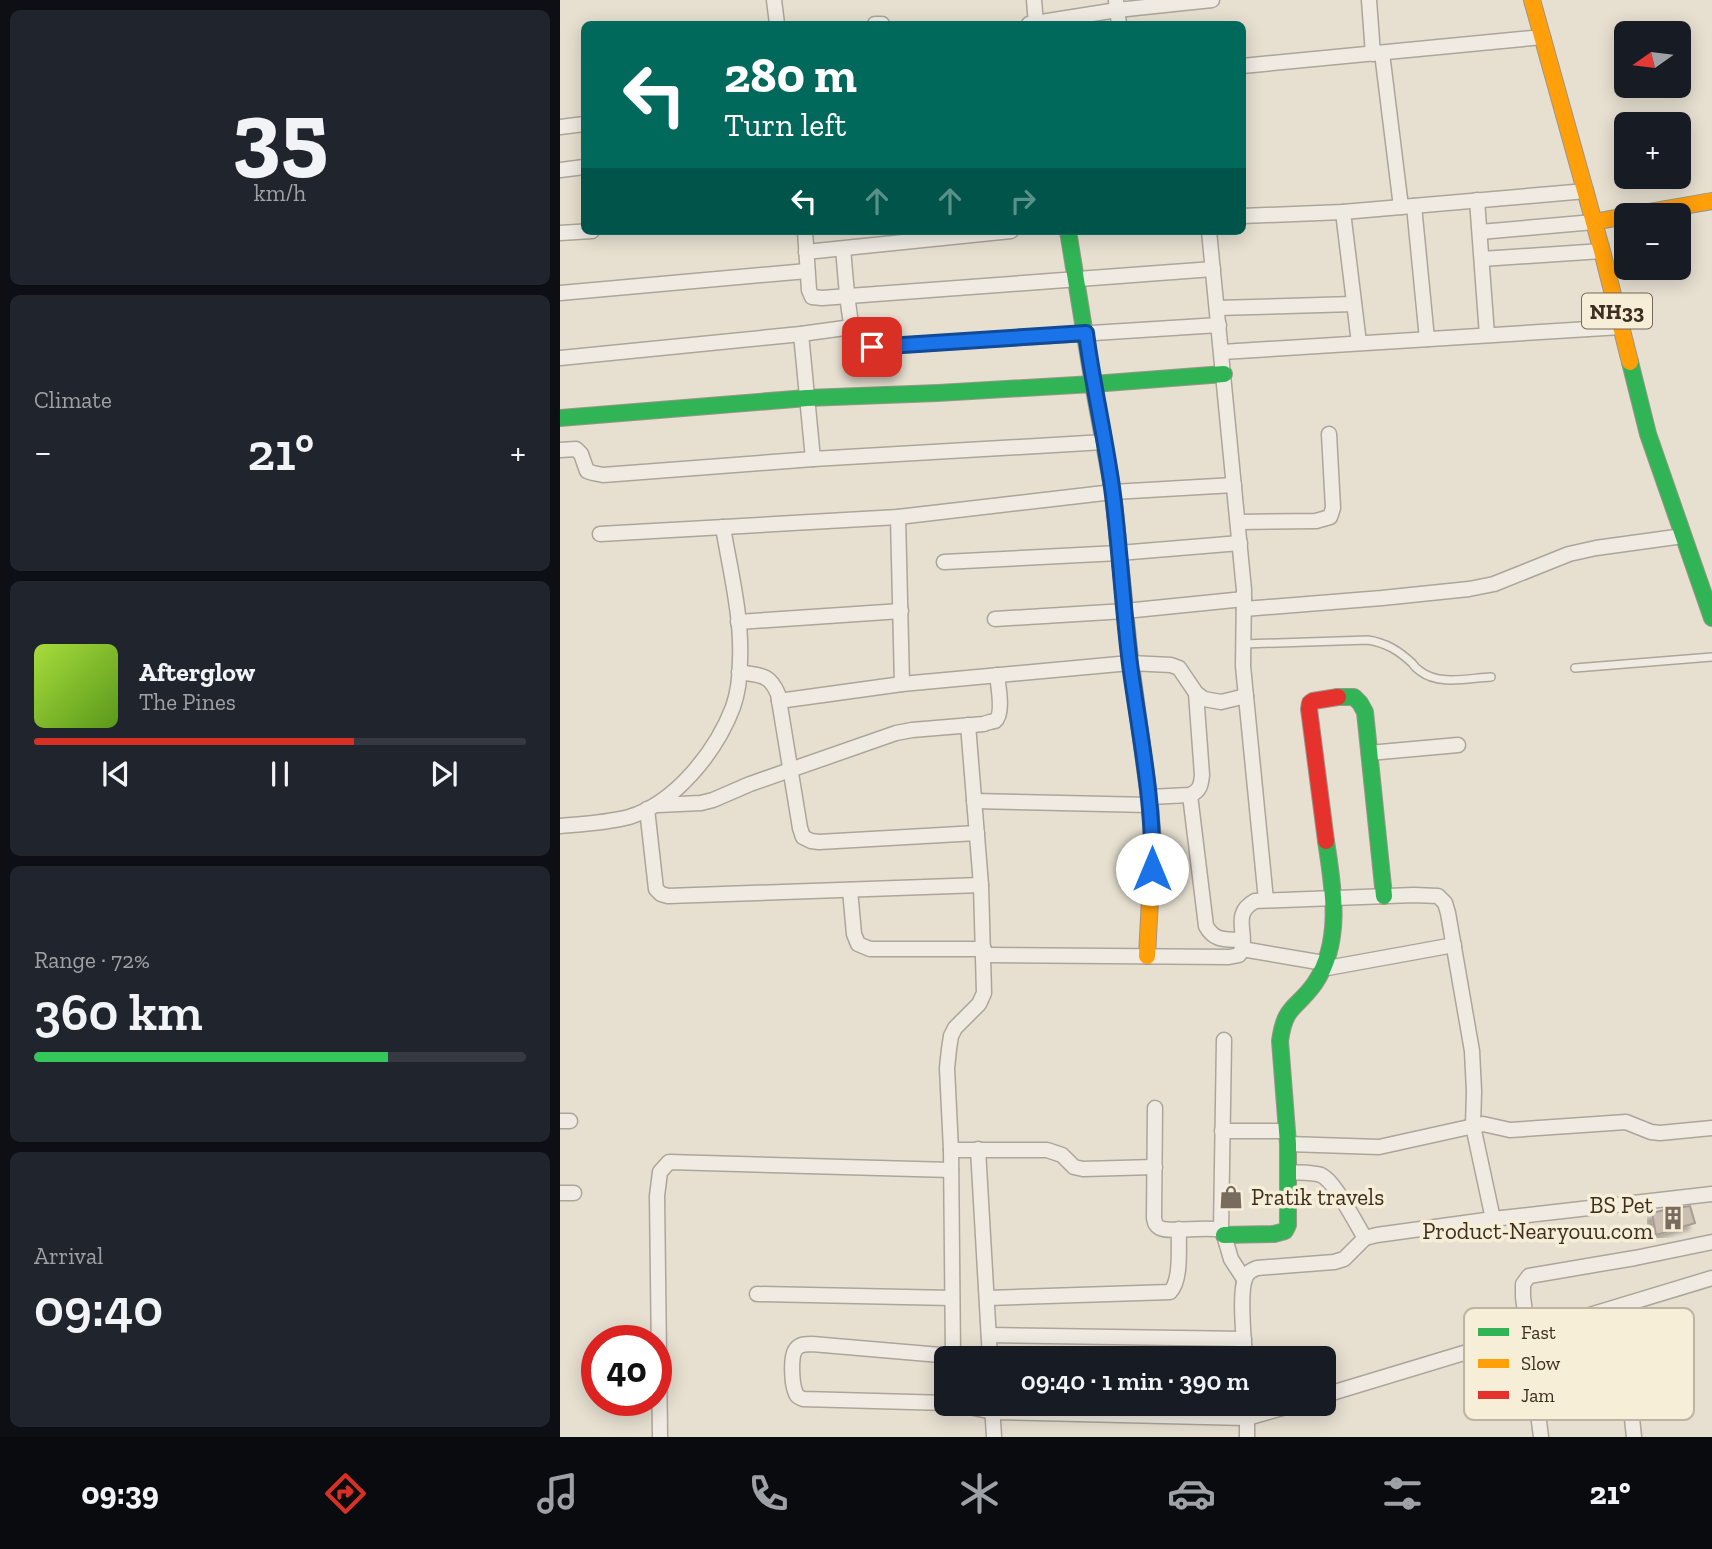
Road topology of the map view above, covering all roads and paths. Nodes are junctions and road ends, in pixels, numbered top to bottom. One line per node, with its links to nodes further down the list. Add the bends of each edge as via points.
1 (774, 0): 7 (street)
2 (1034, 0): 8 (street)
3 (1212, 0): 6 (street)
4 (1369, 0): 11 (street)
5 (1532, 0): 10 (main road, NH33)
6 (1117, 11): 9 (street)
7 (777, 21)
8 (1034, 21)
9 (1053, 21)
10 (1544, 37): 11 (street); 17 (main road, NH33)
11 (1378, 53): 12 (street); 21 (street)
12 (1246, 66)
13 (581, 124): 14 (street)
14 (560, 127)
15 (581, 167): 16 (street)
16 (560, 170)
17 (1586, 191): 18 (street); 25 (main road, NH33)
18 (1477, 200): 21 (street); 27 (street)
19 (1712, 201): 20 (main road)
20 (1691, 205)
21 (1407, 207): 22 (street); 50 (street)
22 (1343, 212): 23 (street); 42 (street)
23 (1246, 216)
24 (1614, 218): 25 (main road)
25 (1594, 222): 27 (street); 34 (main road, NH33)
26 (581, 232): 28 (street)
27 (1479, 232): 36 (street)
28 (560, 233)
29 (805, 235): 35 (street)
30 (971, 235): 33 (street)
31 (1070, 235): 39 (main road)
32 (1209, 235): 37 (street)
33 (843, 248): 35 (street); 41 (street)
34 (1602, 251): 36 (street); 46 (main road, NH33)
35 (806, 252): 38 (street)
36 (1482, 259): 49 (street)
37 (1213, 269): 39 (street); 43 (street)
38 (807, 271): 40 (street); 41 (street, via 813,297)
39 (1077, 280): 41 (street); 47 (main road)
40 (560, 293)
41 (848, 296): 45 (street)
42 (1354, 304): 43 (street); 51 (street)
43 (1217, 308): 44 (street)
44 (1219, 325): 47 (street); 52 (street)
45 (852, 327): 47 (street, via 861,344 872,347); 48 (street)
46 (1621, 327): 49 (street); 68 (main road, NH33, via 1648,434)
47 (1086, 333): 55 (main road)
48 (801, 334): 53 (street); 56 (street)
49 (1487, 335): 50 (street)
50 (1427, 338): 51 (street)
51 (1359, 343): 52 (street)
52 (1222, 352): 54 (street)
53 (560, 358)
54 (1224, 374): 55 (main road); 62 (street)
55 (1093, 384): 56 (main road); 59 (main road)
56 (807, 398): 57 (main road); 61 (street)
57 (560, 418)
58 (1329, 434): 65 (street, via 1334,508 1330,517)
59 (1104, 442): 61 (street); 63 (main road)
60 (560, 450): 61 (street, via 576,449 587,471 603,475)
61 (813, 459)
62 (1234, 485): 63 (street); 65 (street)
63 (1113, 492): 64 (street); 70 (main road)
64 (898, 516): 66 (street); 73 (street)
65 (1238, 522): 69 (street)
66 (723, 527): 67 (street); 77 (street)
67 (600, 534)
68 (1684, 536): 72 (street, via 1569,554 1494,584 1469,589); 75 (main road, NH33)
69 (1240, 543): 70 (street); 72 (street)
70 (1119, 553): 71 (street); 74 (main road)
71 (944, 562)
72 (1244, 604): 74 (street); 78 (street)
73 (901, 611): 77 (street); 85 (street)
74 (1125, 611): 76 (street); 80 (main road)
75 (1712, 618)
76 (995, 619)
77 (738, 622): 82 (street)
78 (1243, 644): 84 (lane, via 1368,640 1394,648 1432,677); 87 (street)
79 (1712, 657): 81 (lane)
80 (1130, 663): 83 (street); 86 (street, via 1180,668); 95 (main road)
81 (1575, 668)
82 (739, 672): 88 (street, via 766,677 774,683); 96 (street, via 733,707 718,738 679,787)
83 (997, 675): 85 (street); 89 (street, via 999,715 994,721)
84 (1491, 677)
85 (902, 684): 88 (street)
86 (1196, 693): 87 (street, via 1212,702); 93 (street, via 1202,775 1201,786)
87 (1246, 696): 103 (street)
88 (779, 701): 92 (street)
89 (968, 725): 92 (street, via 896,733); 94 (street)
90 (1458, 745): 91 (street)
91 (1369, 752): 101 (main road); 102 (main road, via 1365,712 1354,697 1310,703)
92 (790, 769): 96 (street, via 713,800); 98 (street, via 800,828 803,837 811,841)
93 (1190, 795): 95 (street); 104 (street, via 1206,926 1218,938)
94 (974, 801): 95 (street); 98 (street)
95 (1149, 801): 107 (main road, via 1153,842)
96 (652, 807): 97 (street, via 598,823); 100 (street, via 654,878 661,894)
97 (560, 826)
98 (977, 833): 99 (street)
99 (981, 885): 100 (street); 106 (street)
100 (850, 890): 106 (street, via 858,944 870,949)
101 (1384, 896): 102 (street); 105 (street, via 1438,896 1445,903)
102 (1334, 898): 103 (street); 108 (main road, via 1334,922)
103 (1266, 900): 104 (street, via 1255,901 1242,912)
104 (1242, 944): 107 (street, via 1239,955 1229,957); 108 (street)
105 (1454, 946): 108 (street); 111 (street, via 1472,1051)
106 (984, 952): 107 (street); 116 (street, via 984,993 951,1036 947,1068)
107 (1147, 956)
108 (1323, 966): 114 (main road, via 1311,988 1286,1012 1281,1026)
109 (1224, 1040): 113 (street)
110 (1155, 1108): 117 (street)
111 (1473, 1126): 112 (street, via 1510,1130 1626,1122 1660,1133); 114 (street, via 1380,1147); 121 (street)
112 (1712, 1128)
113 (1222, 1131): 114 (street); 123 (street)
114 (1288, 1138): 119 (main road)
115 (978, 1149): 116 (street); 117 (street, via 1047,1150 1083,1169); 130 (street)
116 (951, 1150): 118 (street)
117 (1155, 1167): 122 (street, via 1156,1224)
118 (951, 1170): 129 (street); 145 (street, via 668,1162 660,1172 657,1196)
119 (1288, 1172): 123 (main road, via 1285,1231); 124 (street, via 1325,1177)
120 (1712, 1194): 121 (street)
121 (1493, 1219): 124 (street)
122 (1179, 1229): 123 (street); 130 (street, via 1177,1278 1170,1292)
123 (1222, 1232): 127 (street)
124 (1365, 1238): 127 (street, via 1345,1259 1257,1268)
125 (1712, 1242): 132 (street, via 1529,1276 1522,1284)
126 (1712, 1278): 131 (street)
127 (1244, 1279): 135 (street)
128 (757, 1294): 129 (street)
129 (952, 1298): 136 (street)
130 (988, 1298): 134 (street)
131 (1620, 1307): 133 (street)
132 (1524, 1308)
133 (1617, 1308)
134 (989, 1335): 135 (street); 137 (street)
135 (1244, 1339): 138 (street)
136 (953, 1346)
137 (989, 1346)
138 (1244, 1346)
139 (1464, 1354): 141 (street)
140 (934, 1355): 142 (street, via 804,1344 792,1357 794,1388 803,1399)
141 (1336, 1392)
142 (934, 1403)
143 (992, 1416): 146 (street)
144 (1247, 1416): 147 (street)
145 (660, 1437)
146 (993, 1437)
147 (1247, 1437)

